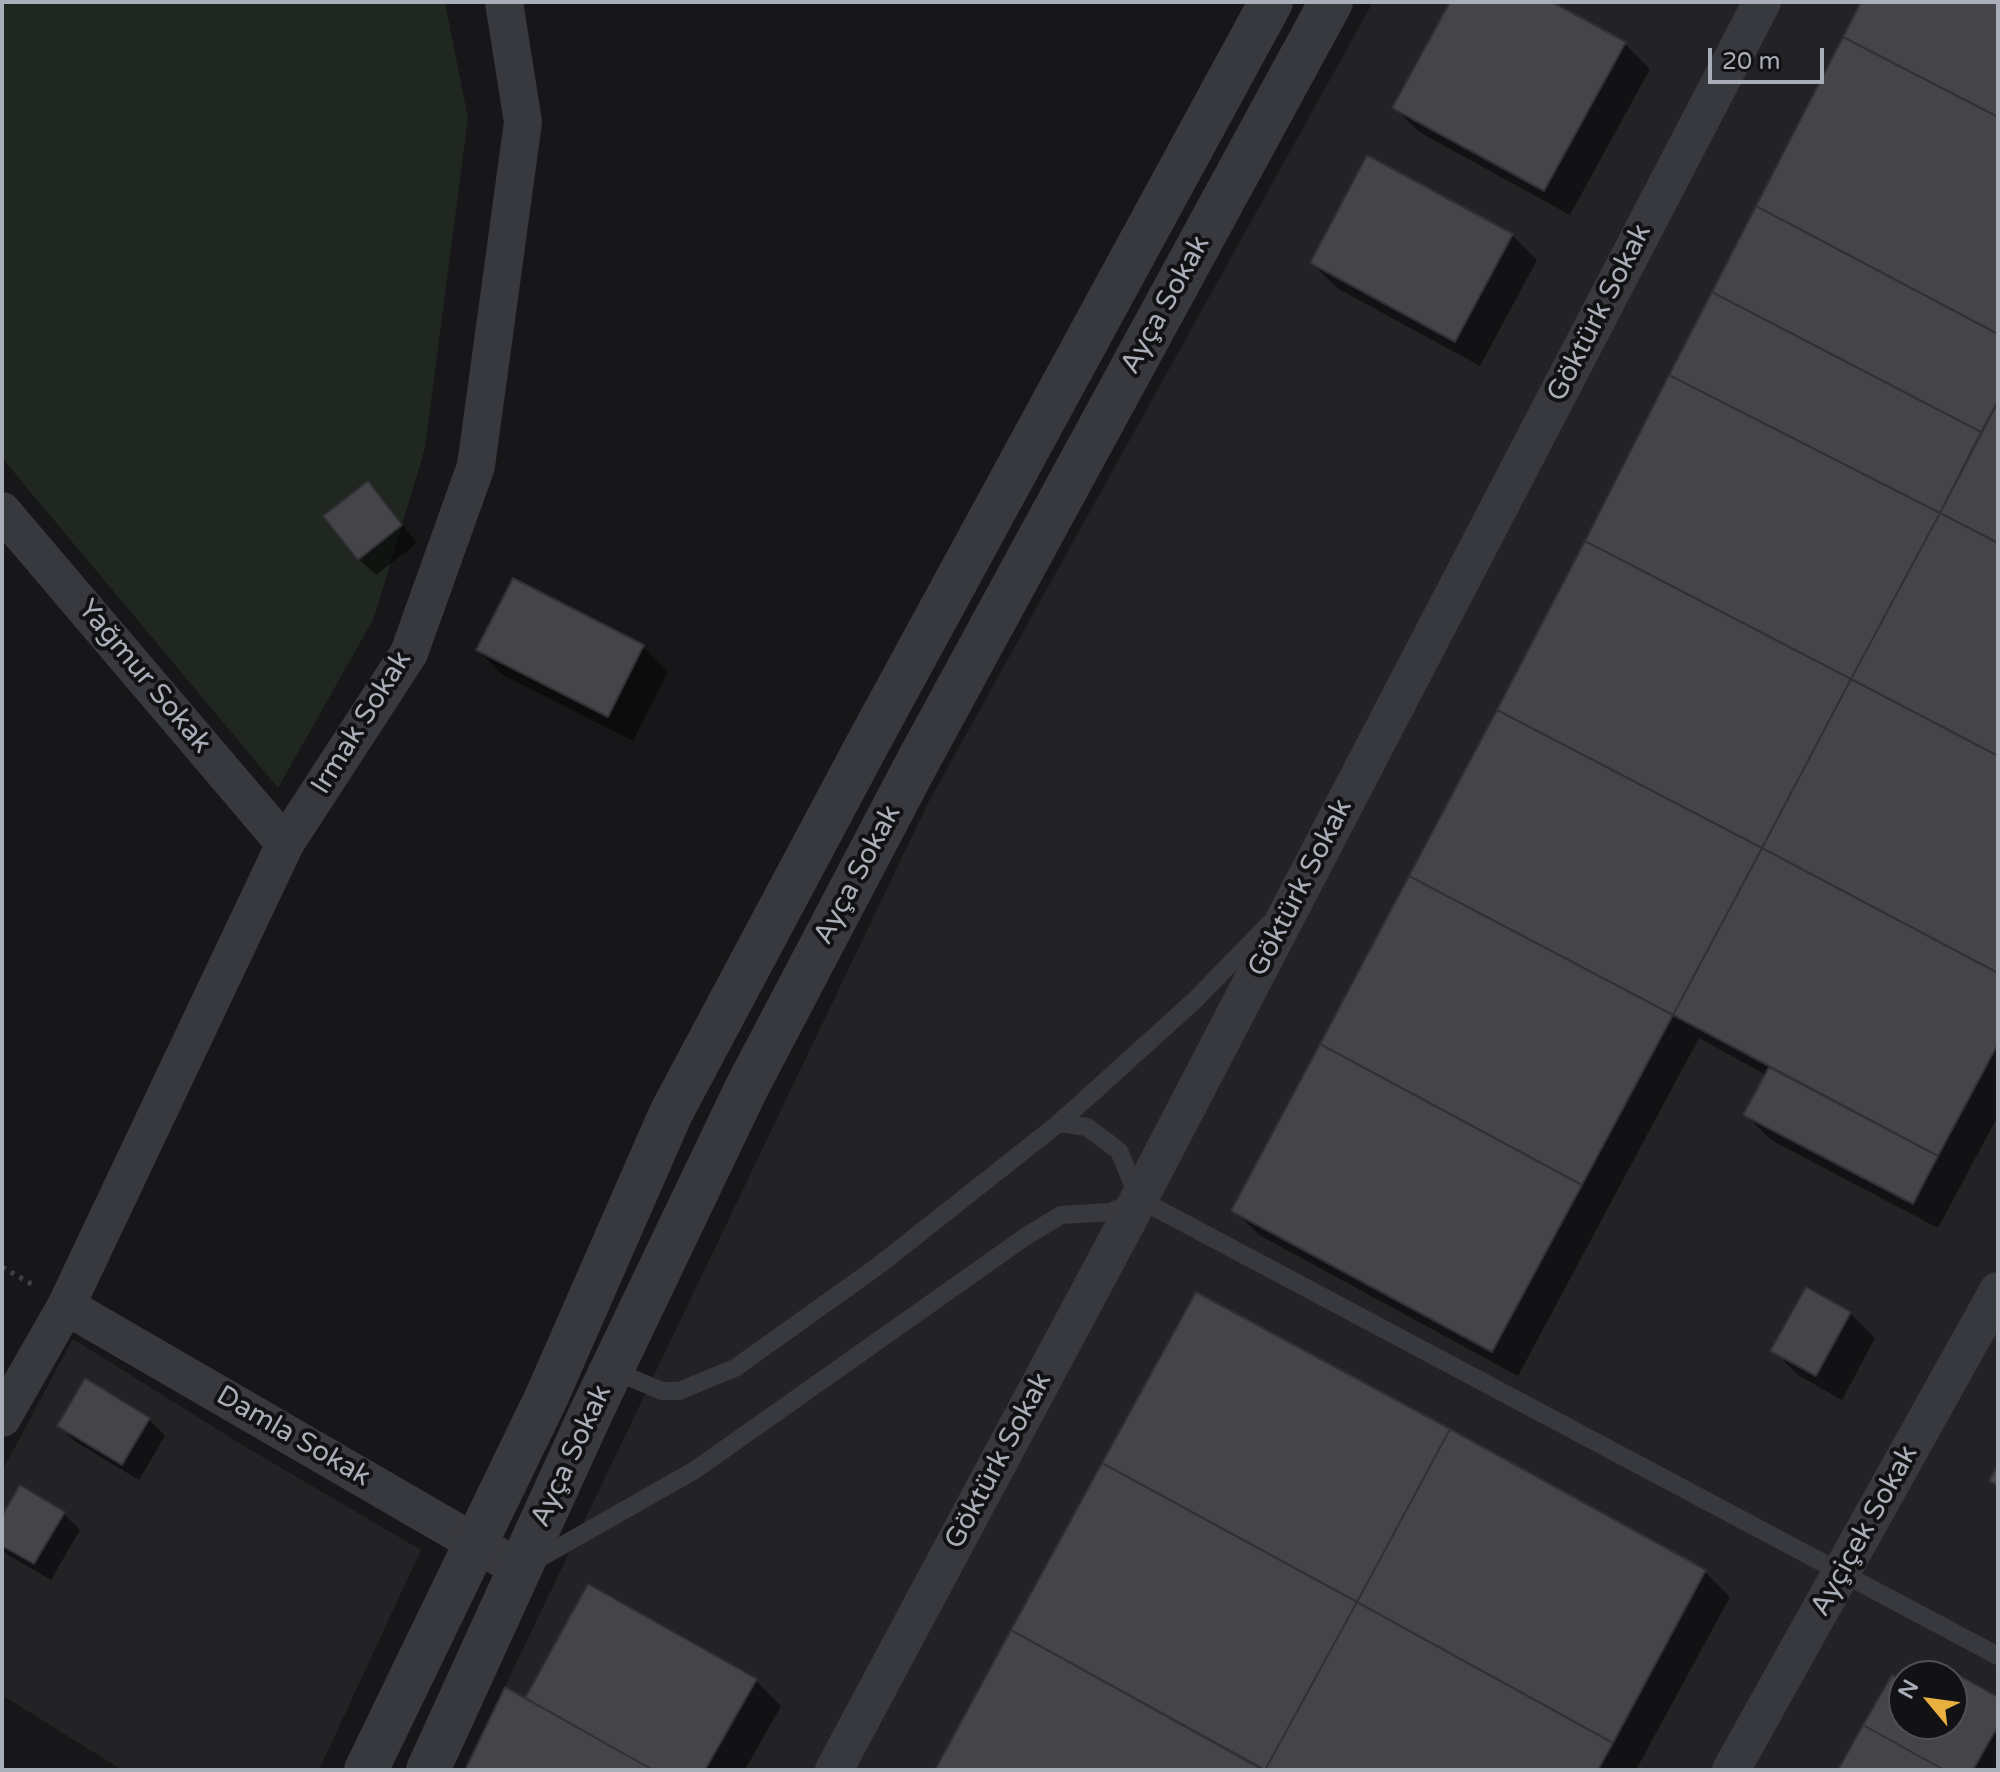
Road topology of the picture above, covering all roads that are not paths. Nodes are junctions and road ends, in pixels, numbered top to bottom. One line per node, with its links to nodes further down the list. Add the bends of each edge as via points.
1 (504, 2): 6 (street, Irmak Sokak, via 523,122 476,466 409,653)
2 (1271, 2): 14 (street, Ayça Sokak, via 671,1113)
3 (1331, 2): 12 (street, Ayça Sokak, via 887,819 747,1087)
4 (1762, 2): 7 (street, Göktürk Sokak)
5 (2, 511): 6 (street, Yağmur Sokak)
6 (285, 844): 11 (street, Irmak Sokak)
7 (1298, 894): 8 (lane, via 1194,1001); 9 (street, Göktürk Sokak)
8 (1059, 1123): 9 (lane, via 1087,1127 1119,1151); 12 (lane, via 878,1266 735,1368 679,1391 662,1391)
9 (1139, 1199): 15 (lane, via 1110,1212 1061,1215 695,1470); 16 (lane); 20 (street, Göktürk Sokak)
10 (1998, 1291): 16 (street, Ayçiçek Sokak)
11 (66, 1306): 13 (street, Irmak Sokak); 14 (street, Damla Sokak)
12 (612, 1370): 15 (street, Ayça Sokak)
13 (2, 1418)
14 (476, 1543): 15 (street, Damla Sokak); 18 (street, Ayça Sokak)
15 (520, 1569): 19 (street, Ayça Sokak)
16 (1842, 1573): 17 (lane); 21 (street, Ayçiçek Sokak)
17 (1998, 1656)
18 (366, 1770)
19 (428, 1770)
20 (834, 1770)
21 (1731, 1770)

